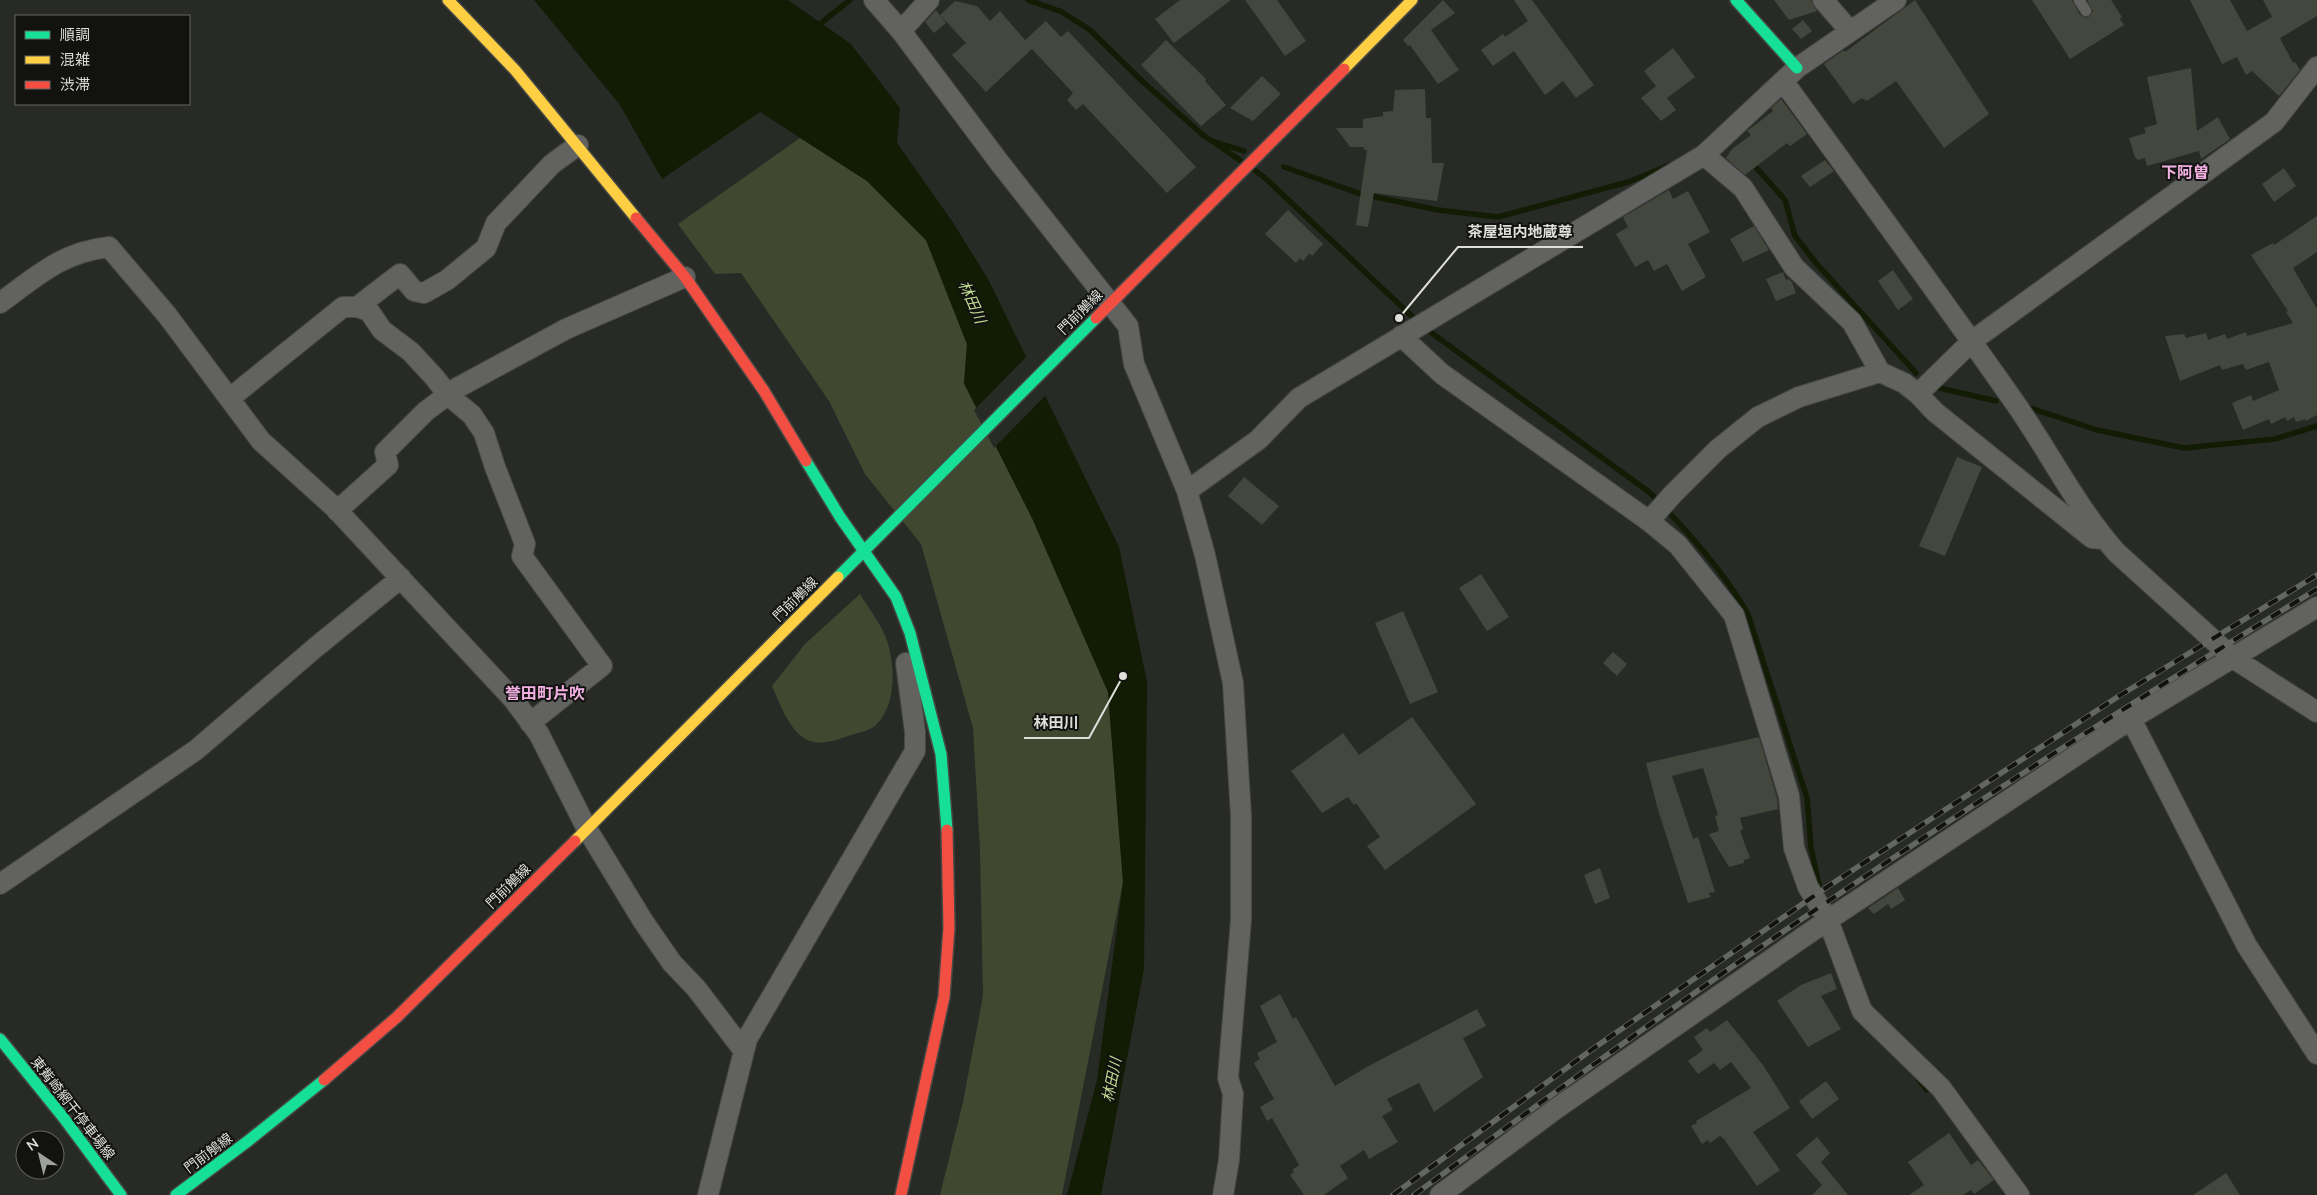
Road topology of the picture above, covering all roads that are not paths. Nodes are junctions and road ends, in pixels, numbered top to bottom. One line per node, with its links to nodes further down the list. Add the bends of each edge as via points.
1 (448, 0): 14 (main road, via 516,70)
2 (874, 0): 10 (street)
3 (930, 0): 10 (street)
4 (1412, 0): 18 (main road, 門前鵤線)
5 (1736, 0): 13 (main road)
6 (1824, 0): 11 (street)
7 (1896, 0): 11 (street)
8 (2079, 0): 9 (lane)
9 (2086, 11)
10 (901, 31): 18 (street)
11 (1850, 31): 13 (street)
12 (2317, 67): 21 (street, via 2274,122)
13 (1790, 74): 15 (street); 21 (street)
14 (578, 145): 16 (main road); 19 (street, via 552,164 496,223 486,248 447,280 424,292 414,291 400,274)
15 (1704, 155): 20 (street); 22 (street, via 1743,188 1794,267 1852,322)
16 (685, 277): 24 (street, via 566,329); 30 (main road, via 764,390)
17 (0, 303): 25 (street, via 57,261 88,249 109,247 167,315)
18 (1107, 306): 26 (street, via 1128,326 1134,364); 30 (main road, 門前鵤線)
19 (357, 307): 24 (street, via 369,311 382,330 411,352); 25 (street, via 343,307)
20 (1401, 336): 26 (street, via 1299,398 1258,440); 28 (street, via 1442,374)
21 (1972, 341): 23 (street); 29 (street)
22 (1880, 372): 23 (street, via 1904,383); 28 (street, via 1800,397 1758,416 1718,449)
23 (1918, 394): 29 (street, via 1935,412 2092,538)
24 (448, 396): 27 (street, via 426,411 385,452 388,465); 37 (street, via 472,416 484,433 525,544 522,556 602,666)
25 (230, 398): 27 (street, via 261,441)
26 (1187, 490): 48 (street, via 1233,683 1241,816 1241,920 1228,1078 1233,1094 1229,1160)
27 (337, 510): 31 (street)
28 (1649, 521): 40 (street, via 1678,545 1734,616 1789,796 1794,848 1808,887)
29 (2104, 539): 34 (street)
30 (864, 551): 33 (main road, via 896,597); 38 (main road, 門前鵤線)
31 (401, 578): 37 (street, via 513,699); 39 (street, via 196,750)
32 (2317, 607): 34 (street)
33 (910, 633): 42 (street, via 905,656 915,751 747,1039); 47 (main road, via 941,754 947,811 949,928 944,997)
34 (2232, 658): 35 (street); 36 (street)
35 (2317, 712)
36 (2130, 719): 40 (street); 43 (street, via 2247,946)
37 (530, 723): 38 (street, via 539,734)
38 (587, 829): 42 (street, via 672,963 696,988); 45 (main road, 門前鵤線, via 397,1017 248,1141)
39 (0, 884)
40 (1828, 920): 49 (street, via 1557,1108); 50 (street, via 1862,1011 1941,1088)
41 (0, 1039): 44 (main road, 東觜崎網干停車場線)
42 (744, 1051): 46 (street)
43 (2317, 1054)
44 (121, 1195)
45 (176, 1195)
46 (708, 1195)
47 (901, 1195)
48 (1223, 1195)
49 (1440, 1195)
50 (2019, 1195)

